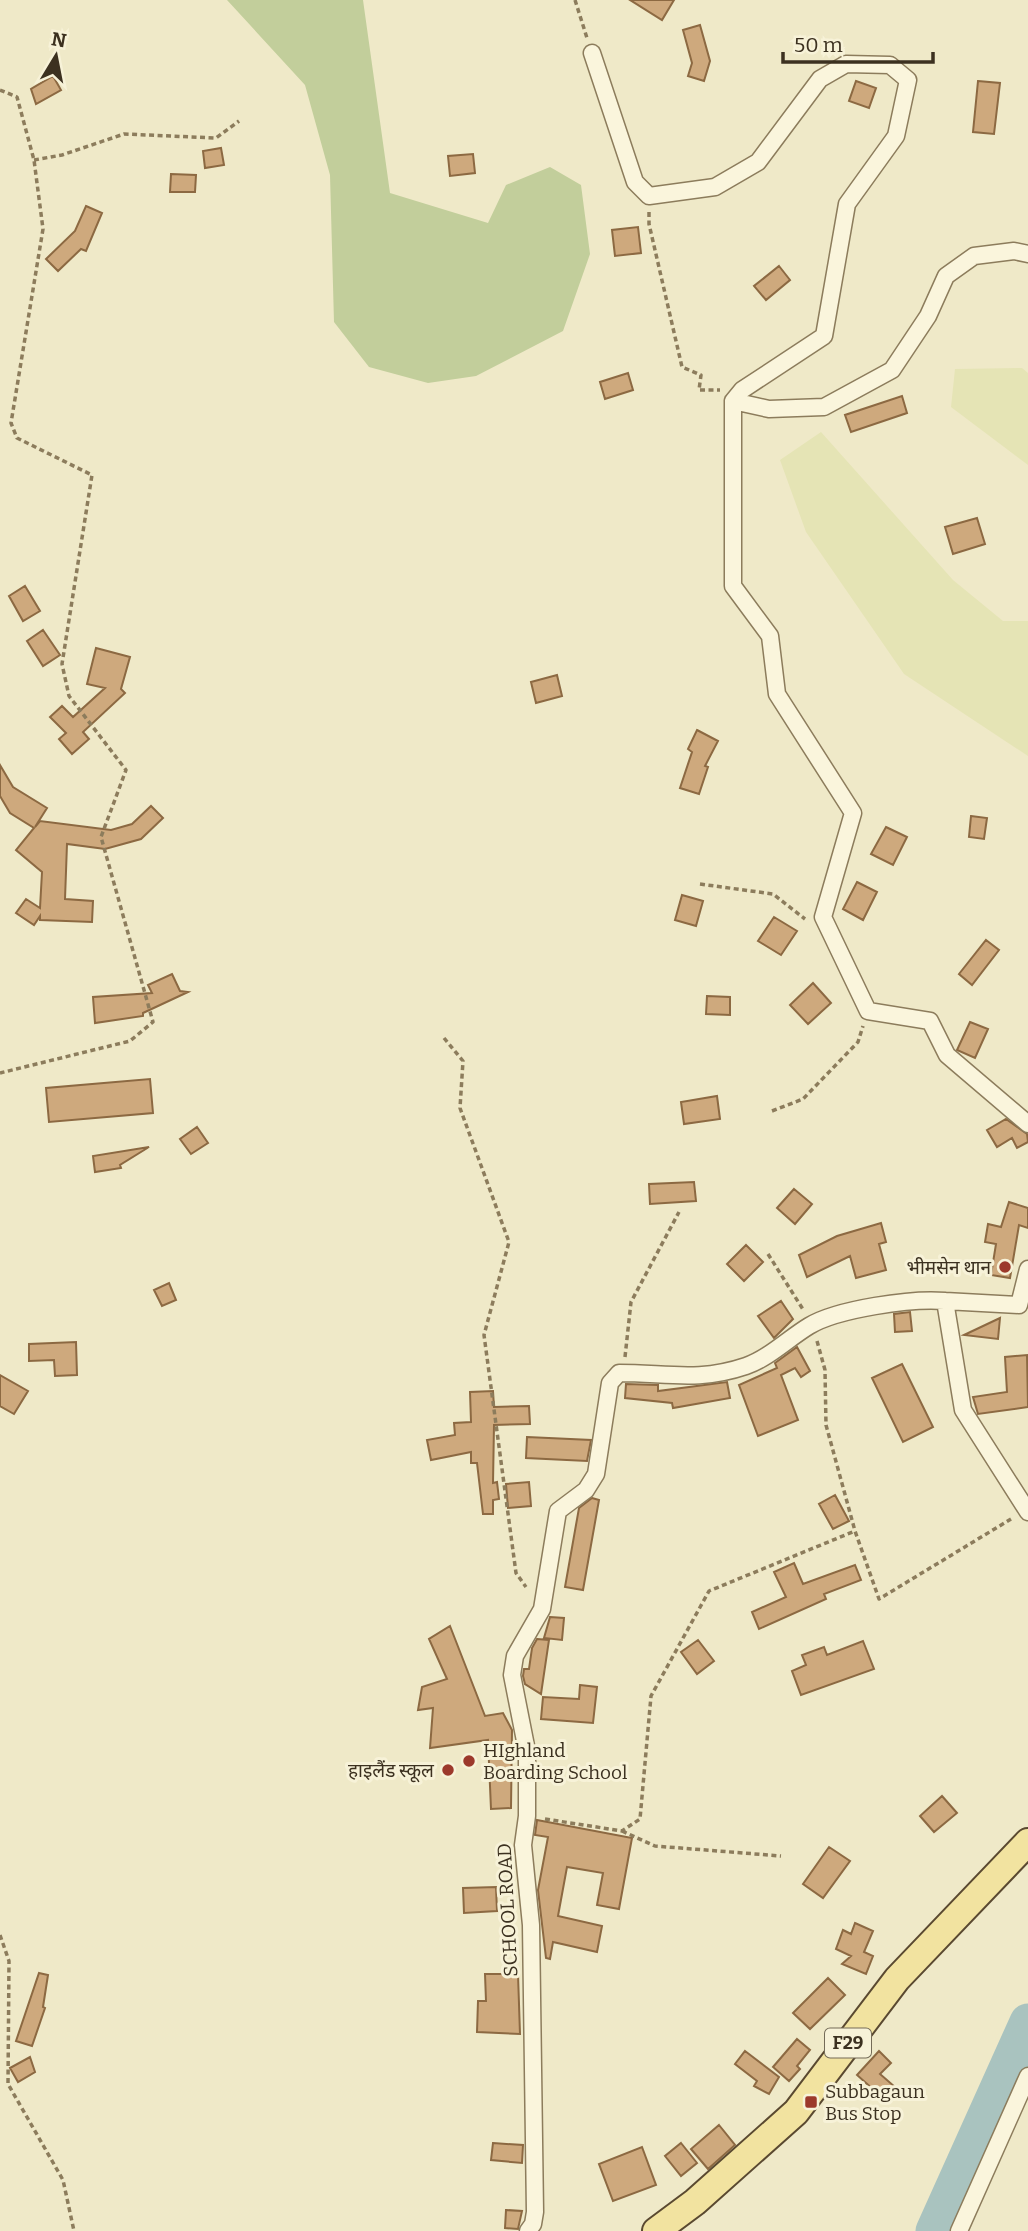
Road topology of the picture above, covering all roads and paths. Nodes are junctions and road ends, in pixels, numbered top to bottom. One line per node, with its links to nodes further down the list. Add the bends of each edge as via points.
1 (575, 0): 2 (path)
2 (592, 53): 6 (street, via 635,182)
3 (0, 90): 5 (path, via 17,97)
4 (239, 121): 5 (path, via 216,138 124,134)
5 (34, 160): 13 (path, via 43,229 11,423 17,438 92,475 62,664 69,696 126,770 101,837 153,1022 130,1041)
6 (649, 196): 8 (path, via 649,224 682,367 701,375 698,390); 8 (street, via 715,187 758,162 820,79 846,64 891,65 908,80 896,136 847,204 824,336)
7 (1028, 254): 8 (street, via 1014,251 974,256 946,276 928,316 892,370 824,407 769,409)
8 (737, 395): 10 (street, via 733,586 770,636 777,694 853,813)
9 (700, 884): 10 (path, via 773,894 809,922)
10 (823, 917): 11 (street)
11 (868, 1011): 14 (path, via 858,1042 803,1099); 15 (street, via 930,1021 947,1055)
12 (444, 1038): 24 (path, via 463,1061 460,1108 509,1242 484,1335 516,1573)
13 (0, 1073)
14 (772, 1111)
15 (1028, 1124)
16 (679, 1212): 21 (path, via 631,1302 627,1351)
17 (768, 1254): 20 (path)
18 (1028, 1269): 19 (street, via 1019,1306)
19 (945, 1301): 20 (street, via 922,1299 829,1316); 22 (street, via 963,1410)
20 (812, 1324): 21 (street, via 750,1364 720,1374); 23 (path, via 825,1370 826,1425)
21 (619, 1373): 24 (street, SCHOOL ROAD, via 610,1383 596,1474 586,1490 558,1511)
22 (1026, 1511): 23 (path, via 879,1599)
23 (855, 1531): 26 (path, via 709,1591 651,1696 640,1819)
24 (542, 1609): 25 (street, SCHOOL ROAD, via 515,1656 512,1675 527,1751)
25 (527, 1816): 26 (path); 32 (street, SCHOOL ROAD, via 523,1845 531,1925 534,2212)
26 (622, 1831): 28 (path, via 655,1846)
27 (1028, 1842): 33 (main road, F29, via 897,1979 796,2112)
28 (781, 1856)
29 (0, 1935): 31 (path, via 9,1961 8,2084 63,2180)
30 (1028, 2076): 34 (street)
31 (74, 2231)
32 (528, 2231)
33 (656, 2231)
34 (959, 2231)

